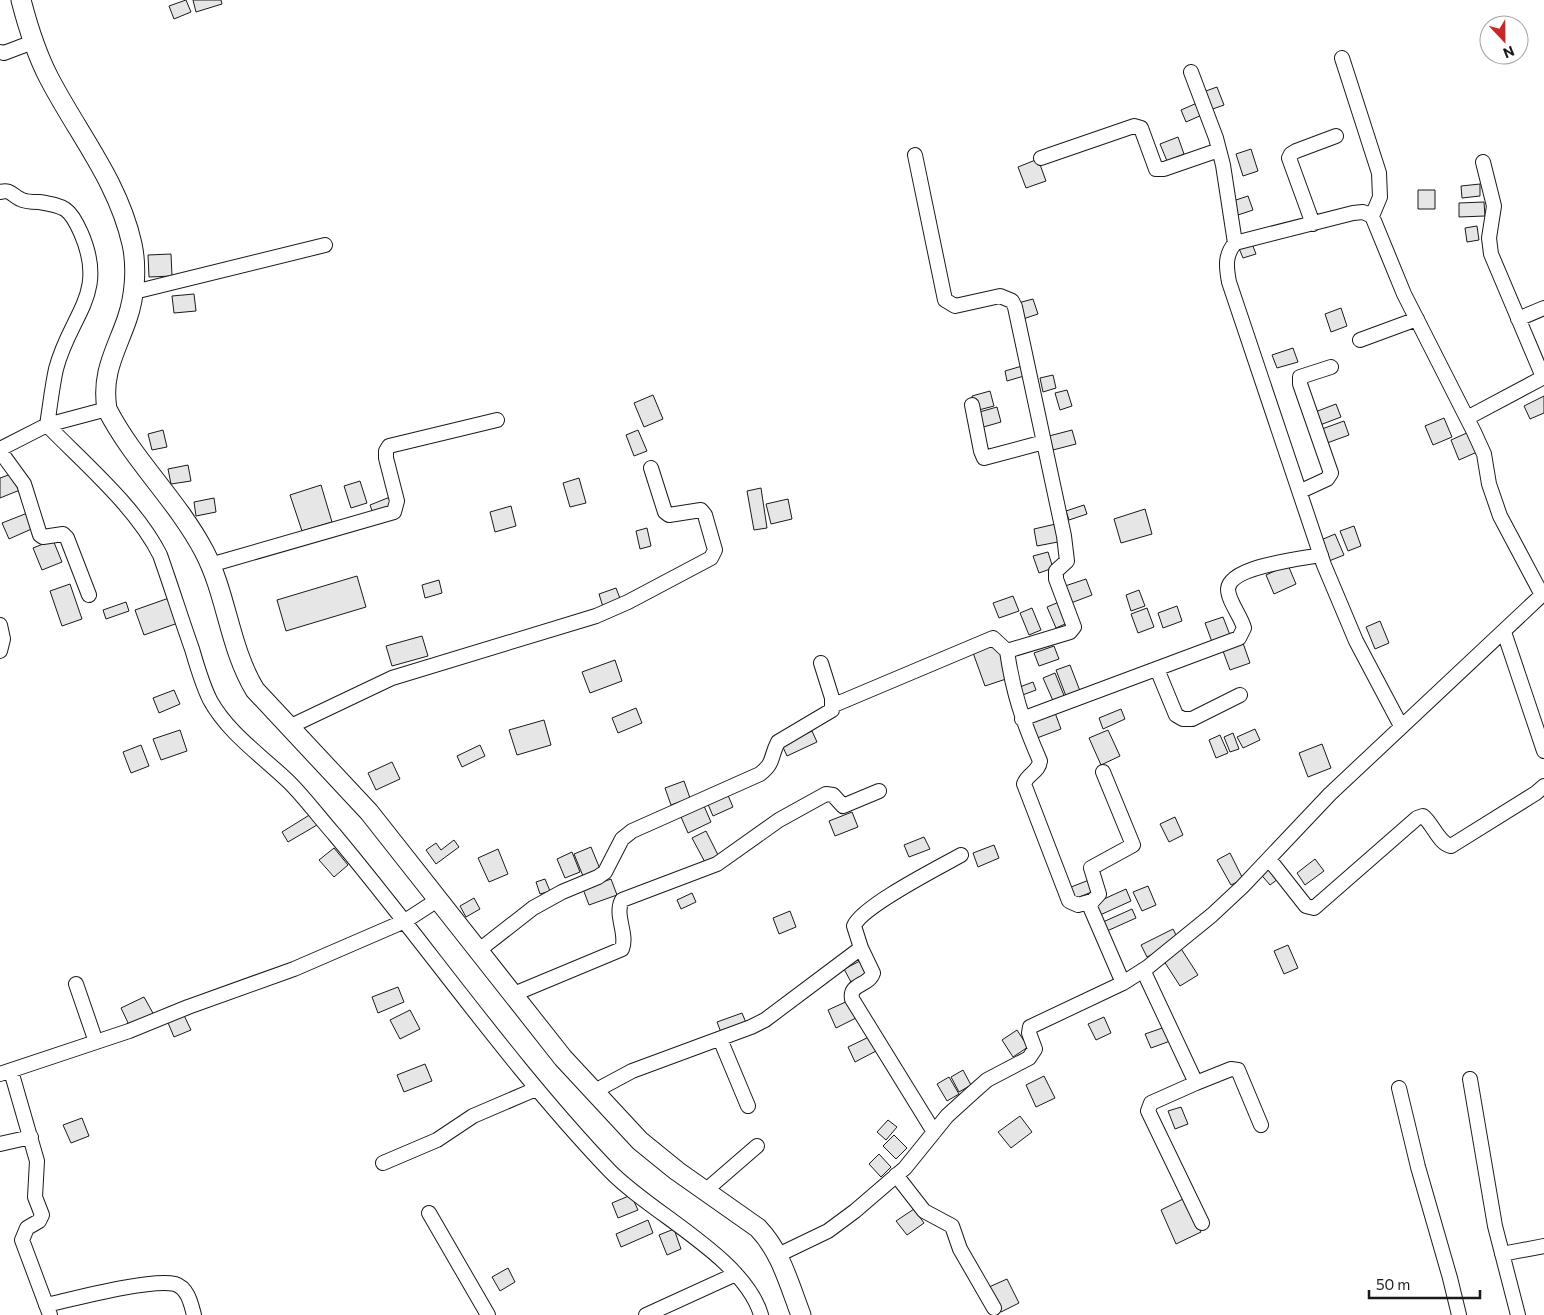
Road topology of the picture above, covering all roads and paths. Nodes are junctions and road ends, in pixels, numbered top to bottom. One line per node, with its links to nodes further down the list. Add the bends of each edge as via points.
1 (21, 0): 2 (main road)
2 (26, 45): 3 (street); 16 (main road, via 96,157 122,212 132,245)
3 (2, 52)
4 (1342, 58): 12 (street, via 1379,173 1380,197)
5 (1191, 72): 7 (street)
6 (1336, 136): 13 (street, via 1291,154)
7 (1219, 150): 9 (street, via 1160,170 1154,166 1141,128 1134,126); 14 (street)
8 (915, 155): 28 (street, via 945,300 955,306 1000,296 1012,301)
9 (1041, 158)
10 (1483, 162): 19 (street, via 1494,206 1489,238 1491,254)
11 (0, 192): 27 (street, via 7,190 24,200 56,204 67,209 76,221 91,264 90,285 83,308 56,368)
12 (1372, 216): 13 (street, via 1363,212 1353,213); 18 (street)
13 (1313, 224): 14 (street)
14 (1235, 243): 31 (street, via 1227,257 1229,282)
15 (325, 245): 16 (street)
16 (134, 292): 24 (main road, via 106,374 104,392)
17 (1544, 308): 19 (street)
18 (1417, 319): 20 (street); 25 (street)
19 (1518, 319): 22 (street)
20 (1360, 340)
21 (1331, 367): 31 (street, via 1300,377 1331,473 1327,479)
22 (1544, 377): 25 (street)
23 (972, 405): 28 (street, via 984,458)
24 (107, 409): 27 (street); 33 (main road, via 192,531)
25 (1467, 418): 34 (street, via 1484,454 1489,484 1500,516)
26 (497, 420): 33 (street, via 390,446 386,458 397,501 394,512)
27 (47, 425): 29 (street); 55 (street, via 153,540 211,701 236,734 291,784)
28 (1044, 442): 39 (street, via 1067,561 1056,571 1056,579 1074,627 1070,632)
29 (0, 450): 35 (street, via 24,484 40,535 63,534 67,538)
30 (651, 468): 45 (street, via 665,512 669,515 701,510 705,515 715,550 711,558 596,616 392,678)
31 (1301, 490): 32 (street)
32 (1321, 555): 41 (street, via 1237,575 1228,588 1244,628 1239,638); 46 (street, via 1356,641)
33 (210, 565): 45 (main road, via 246,675 255,690)
34 (1543, 594): 37 (street)
35 (89, 596)
36 (0, 625): 38 (street, via 3,639)
37 (1504, 632): 46 (street); 47 (street)
38 (0, 651)
39 (1007, 651): 43 (street, via 993,638); 44 (street)
40 (821, 663): 43 (street)
41 (1157, 669): 42 (street, via 1176,715 1183,719 1192,719); 44 (street)
42 (1240, 695)
43 (834, 705): 57 (street, via 828,715 778,742 773,761 760,774 632,832 622,840 598,877 533,908)
44 (1022, 719): 53 (street, via 1040,761 1024,784 1064,893 1072,904)
45 (291, 726): 54 (main road, via 369,812)
46 (1401, 726): 52 (street)
47 (1544, 751)
48 (1102, 772): 53 (street, via 1133,845 1091,868 1099,894)
49 (1544, 786): 52 (street, via 1451,846 1445,844 1424,816 1417,818 1314,908 1306,906)
50 (879, 791): 61 (street, via 843,806 833,795 826,794 779,820 716,864 622,900 622,949)
51 (961, 855): 56 (street, via 894,893 860,917 854,926)
52 (1269, 859): 58 (street, via 1212,915)
53 (1092, 901): 59 (street, via 1092,913)
54 (435, 903): 55 (street); 57 (main road)
55 (410, 918): 63 (street, via 294,969); 68 (street)
56 (861, 948): 62 (street, via 777,1012); 72 (street, via 873,973 867,982 854,988 852,999)
57 (478, 951): 61 (main road)
58 (1143, 970): 59 (street); 66 (street)
59 (1123, 983): 72 (street, via 1030,1027 1035,1049 1029,1058 987,1080)
60 (76, 984): 63 (street)
61 (514, 994): 69 (main road)
62 (720, 1039): 69 (street, via 632,1071); 70 (street)
63 (96, 1042): 64 (street)
64 (6, 1072): 73 (street)
65 (1470, 1079): 82 (street)
66 (1196, 1082): 71 (street, via 1231,1069 1238,1070); 80 (street, via 1148,1107)
67 (1400, 1088): 92 (street)
68 (536, 1089): 76 (street, via 473,1116 438,1140); 84 (street, via 612,1173)
69 (593, 1092): 78 (main road, via 640,1141)
70 (748, 1106)
71 (1261, 1125)
72 (934, 1132): 77 (street)
73 (31, 1137): 74 (street); 86 (street, via 37,1161 36,1203 41,1218 27,1228 22,1240)
74 (0, 1144)
75 (757, 1146): 78 (street)
76 (383, 1163)
77 (896, 1176): 83 (street, via 828,1231); 85 (street, via 924,1211 952,1226 960,1249)
78 (705, 1191): 83 (main road, via 758,1228)
79 (429, 1213): 88 (street)
80 (1202, 1223)
81 (1544, 1246): 82 (street)
82 (1502, 1254): 93 (street)
83 (778, 1255): 91 (main road)
84 (736, 1274): 89 (street); 90 (street, via 755,1298)
85 (994, 1308)
86 (48, 1310): 87 (street, via 123,1289 160,1283 176,1284 189,1296)
87 (194, 1315)
88 (488, 1315)
89 (646, 1315)
90 (761, 1315)
91 (801, 1315)
92 (1459, 1315)
93 (1518, 1315)

